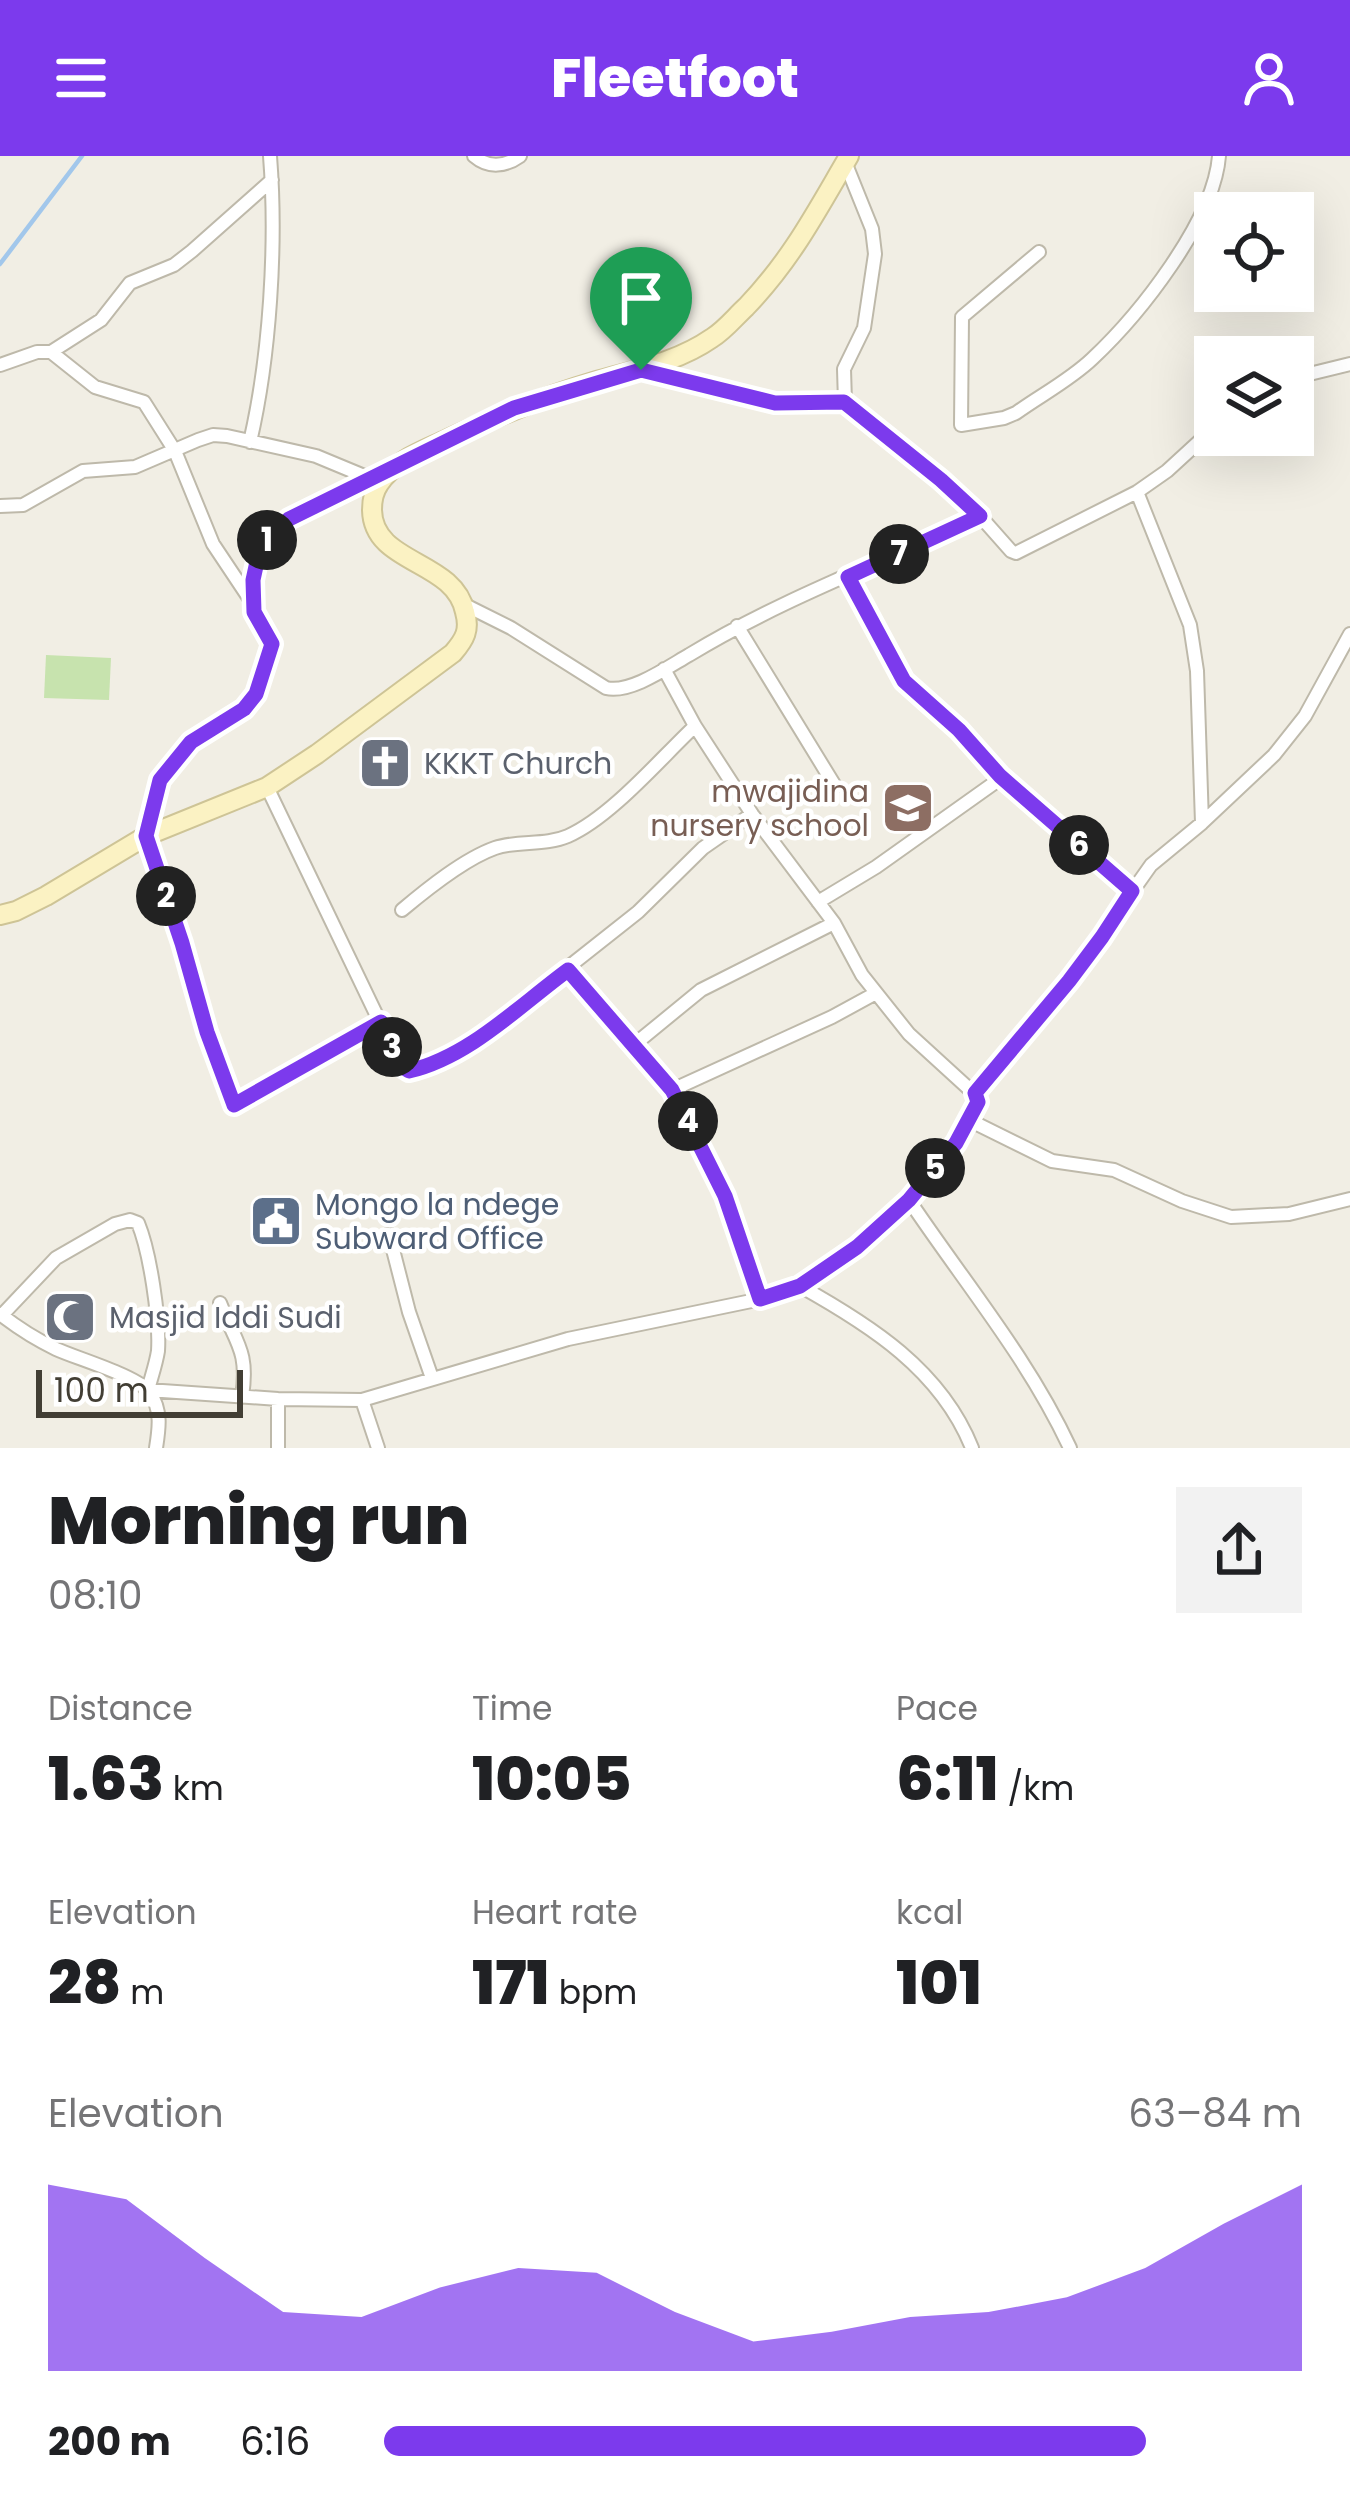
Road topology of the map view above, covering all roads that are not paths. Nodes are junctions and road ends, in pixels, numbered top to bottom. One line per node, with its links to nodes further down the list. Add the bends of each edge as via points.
1 (270, 156): 6 (street)
2 (474, 156): 3 (street, via 495,166)
3 (520, 156)
4 (1220, 156): 7 (street, via 1203,212 1158,284 1090,361 1016,413 961,425 962,316)
5 (847, 159): 11 (street, via 804,237 748,304 695,349); 13 (street, via 875,254 864,328 844,370)
6 (272, 181): 8 (street, via 174,265 130,283 100,320); 14 (street, via 261,394)
7 (1040, 252)
8 (50, 352): 10 (street); 16 (street, via 95,387 144,402)
9 (1350, 364): 12 (street)
10 (0, 365)
11 (641, 370): 13 (street, via 775,403); 17 (street, via 514,408)
12 (1314, 373)
13 (844, 402): 21 (street)
14 (250, 442): 16 (street, via 213,436); 18 (street)
15 (1194, 446): 19 (street)
16 (175, 451): 20 (street, via 135,467 83,471 23,505); 23 (street, via 213,544)
17 (391, 471): 18 (street); 24 (street, via 372,502 375,530 386,545 442,576)
18 (369, 478): 23 (street, via 276,529 258,557)
19 (1137, 491): 21 (street, via 1016,553); 33 (street, via 1190,625)
20 (0, 506)
21 (980, 516): 22 (street)
22 (848, 577): 25 (street); 29 (street, via 904,681)
23 (252, 603): 34 (street, via 272,644 256,694 182,750 160,780)
24 (463, 604): 27 (street, via 613,691); 31 (street, via 468,628 453,653)
25 (737, 626): 27 (street); 30 (street)
26 (1350, 634): 33 (street, via 1305,716)
27 (664, 670): 28 (street)
28 (695, 726): 32 (street); 37 (street, via 599,818 553,841 495,848)
29 (1000, 776): 35 (street); 36 (street)
30 (835, 786)
31 (267, 787): 34 (street); 42 (street)
32 (752, 814): 36 (street); 40 (street)
33 (1202, 823): 35 (street)
34 (146, 836): 38 (street); 42 (street, via 234,1105)
35 (1132, 891): 45 (street)
36 (818, 902): 39 (street)
37 (402, 910)
38 (0, 915)
39 (834, 923): 41 (street); 43 (street, via 701,990)
40 (568, 970): 42 (street, via 485,1033 422,1068 401,1066); 43 (street)
41 (876, 993): 44 (street); 45 (street)
42 (381, 1022)
43 (634, 1043): 44 (street)
44 (672, 1090): 51 (street, via 725,1196)
45 (975, 1093): 46 (street)
46 (969, 1120): 47 (street, via 1052,1161 1114,1169 1231,1217 1289,1214); 48 (street)
47 (1350, 1198)
48 (909, 1200): 50 (street); 63 (street, via 1021,1357)
49 (389, 1234): 54 (street)
50 (800, 1286): 51 (street); 62 (street, via 873,1328 920,1370)
51 (760, 1299): 54 (street, via 568,1339)
52 (220, 1303): 56 (street, via 242,1349)
53 (1, 1315): 55 (street, via 21,1332); 55 (street, via 56,1258 116,1224 138,1223 158,1351)
54 (432, 1378): 58 (street)
55 (148, 1390): 56 (street); 59 (street, via 160,1420)
56 (242, 1397): 57 (street)
57 (278, 1399): 58 (street); 60 (street)
58 (362, 1400): 61 (street)
59 (157, 1448)
60 (278, 1448)
61 (379, 1448)
62 (972, 1448)
63 (1070, 1448)

